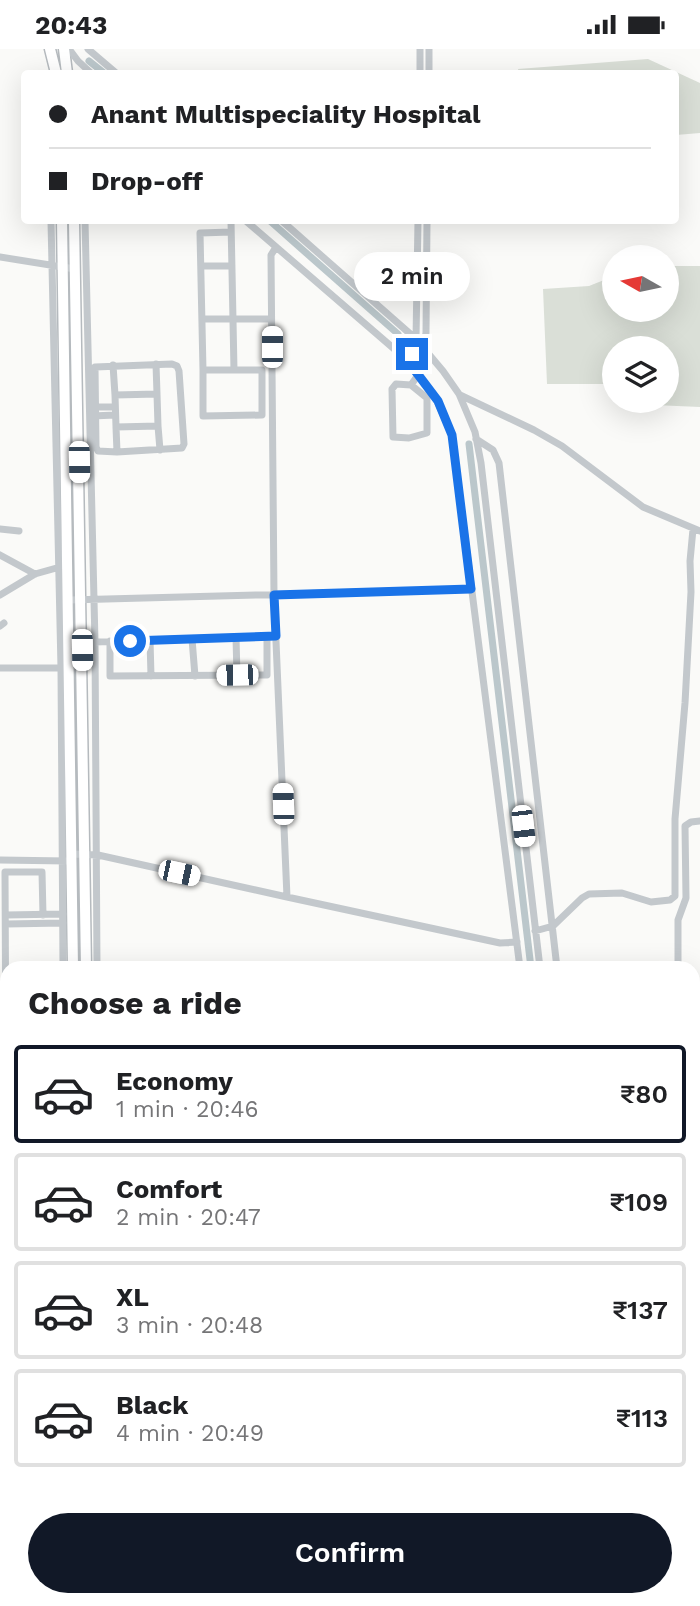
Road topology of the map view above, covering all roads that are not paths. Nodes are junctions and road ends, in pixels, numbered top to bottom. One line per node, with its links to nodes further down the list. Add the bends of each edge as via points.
1 (50, 49): 6 (main road)
2 (67, 49): 7 (main road); 8 (street)
3 (88, 49): 9 (street)
4 (420, 49): 10 (street)
5 (429, 49): 11 (street)
6 (55, 70)
7 (67, 70)
8 (88, 70)
9 (112, 70)
10 (420, 70)
11 (429, 70)
12 (51, 224): 25 (street)
13 (62, 224): 25 (main road)
14 (74, 224): 26 (main road)
15 (85, 224): 44 (street)
16 (249, 224): 21 (street)
17 (285, 224): 30 (street)
18 (418, 224): 30 (street)
19 (427, 224): 31 (street)
20 (233, 226): 23 (street, via 200,233); 24 (street); 27 (street)
21 (276, 247): 28 (street, via 271,255); 32 (street)
22 (0, 257): 25 (street)
23 (201, 266): 24 (street); 29 (street)
24 (232, 266): 27 (street)
25 (58, 267): 26 (street); 54 (main road)
26 (75, 269): 59 (main road)
27 (236, 319): 28 (street); 29 (street); 37 (street)
28 (271, 319): 58 (street)
29 (202, 320): 36 (street)
30 (416, 339): 31 (street); 32 (street)
31 (424, 348): 35 (street); 41 (street)
32 (407, 360): 35 (street)
33 (156, 364): 34 (street); 40 (street); 48 (street, via 172,364 179,371 184,444 178,450)
34 (113, 365): 42 (street); 44 (street, via 98,365 93,371)
35 (413, 367): 38 (street)
36 (203, 370): 37 (street); 37 (street, via 203,416 262,415 262,370)
37 (234, 370)
38 (418, 375): 39 (street); 56 (street, via 438,401 452,435)
39 (411, 385): 39 (street, via 396,384 392,389 393,437 427,433 427,398)
40 (157, 394): 42 (street); 45 (street)
41 (459, 394): 47 (street); 51 (street, via 546,436 636,503)
42 (115, 395): 43 (street)
43 (115, 411): 44 (street); 46 (street)
44 (92, 412): 49 (street, via 98,451); 60 (street)
45 (158, 426): 46 (street); 48 (street)
46 (116, 427): 49 (street)
47 (476, 439): 84 (street, via 493,450 499,463); 85 (street)
48 (160, 450): 49 (street)
49 (117, 452)
50 (0, 529): 52 (street)
51 (697, 530): 84 (street, via 690,561 675,896 650,902 622,893 589,894)
52 (19, 531)
53 (0, 555): 55 (street)
54 (63, 567): 55 (street); 61 (main road); 70 (street)
55 (35, 574): 57 (street)
56 (471, 589): 58 (street); 86 (street)
57 (0, 595)
58 (274, 595): 60 (street); 63 (street)
59 (82, 599): 60 (street); 61 (street); 75 (main road)
60 (93, 599): 68 (street)
61 (68, 600): 70 (main road)
62 (267, 636): 63 (street); 64 (street); 71 (street, via 267,675)
63 (276, 636): 79 (street)
64 (236, 637): 65 (street); 71 (street)
65 (192, 639): 66 (street); 73 (street)
66 (150, 640): 67 (street); 72 (street)
67 (110, 641): 68 (street); 72 (street, via 110,676)
68 (95, 642): 76 (street)
69 (0, 668): 70 (street)
70 (65, 668): 77 (main road)
71 (237, 675): 73 (street)
72 (151, 676): 73 (street)
73 (195, 676)
74 (700, 821): 95 (street, via 685,826 686,898 678,920)
75 (85, 855): 76 (street); 77 (street); 90 (main road)
76 (98, 855): 79 (street); 91 (street)
77 (68, 859): 78 (street); 82 (street); 89 (main road)
78 (0, 860)
79 (286, 897): 86 (street, via 500,943)
80 (3, 902): 81 (street, via 5,872 42,872); 83 (street)
81 (43, 915): 82 (street); 83 (street)
82 (63, 918): 83 (street); 88 (street)
83 (6, 919): 87 (street)
84 (553, 926): 85 (street); 94 (street)
85 (535, 931): 93 (street)
86 (517, 942): 92 (street)
87 (3, 955)
88 (63, 961)
89 (73, 961)
90 (86, 961)
91 (97, 961)
92 (519, 961)
93 (539, 961)
94 (556, 961)
95 (678, 961)

